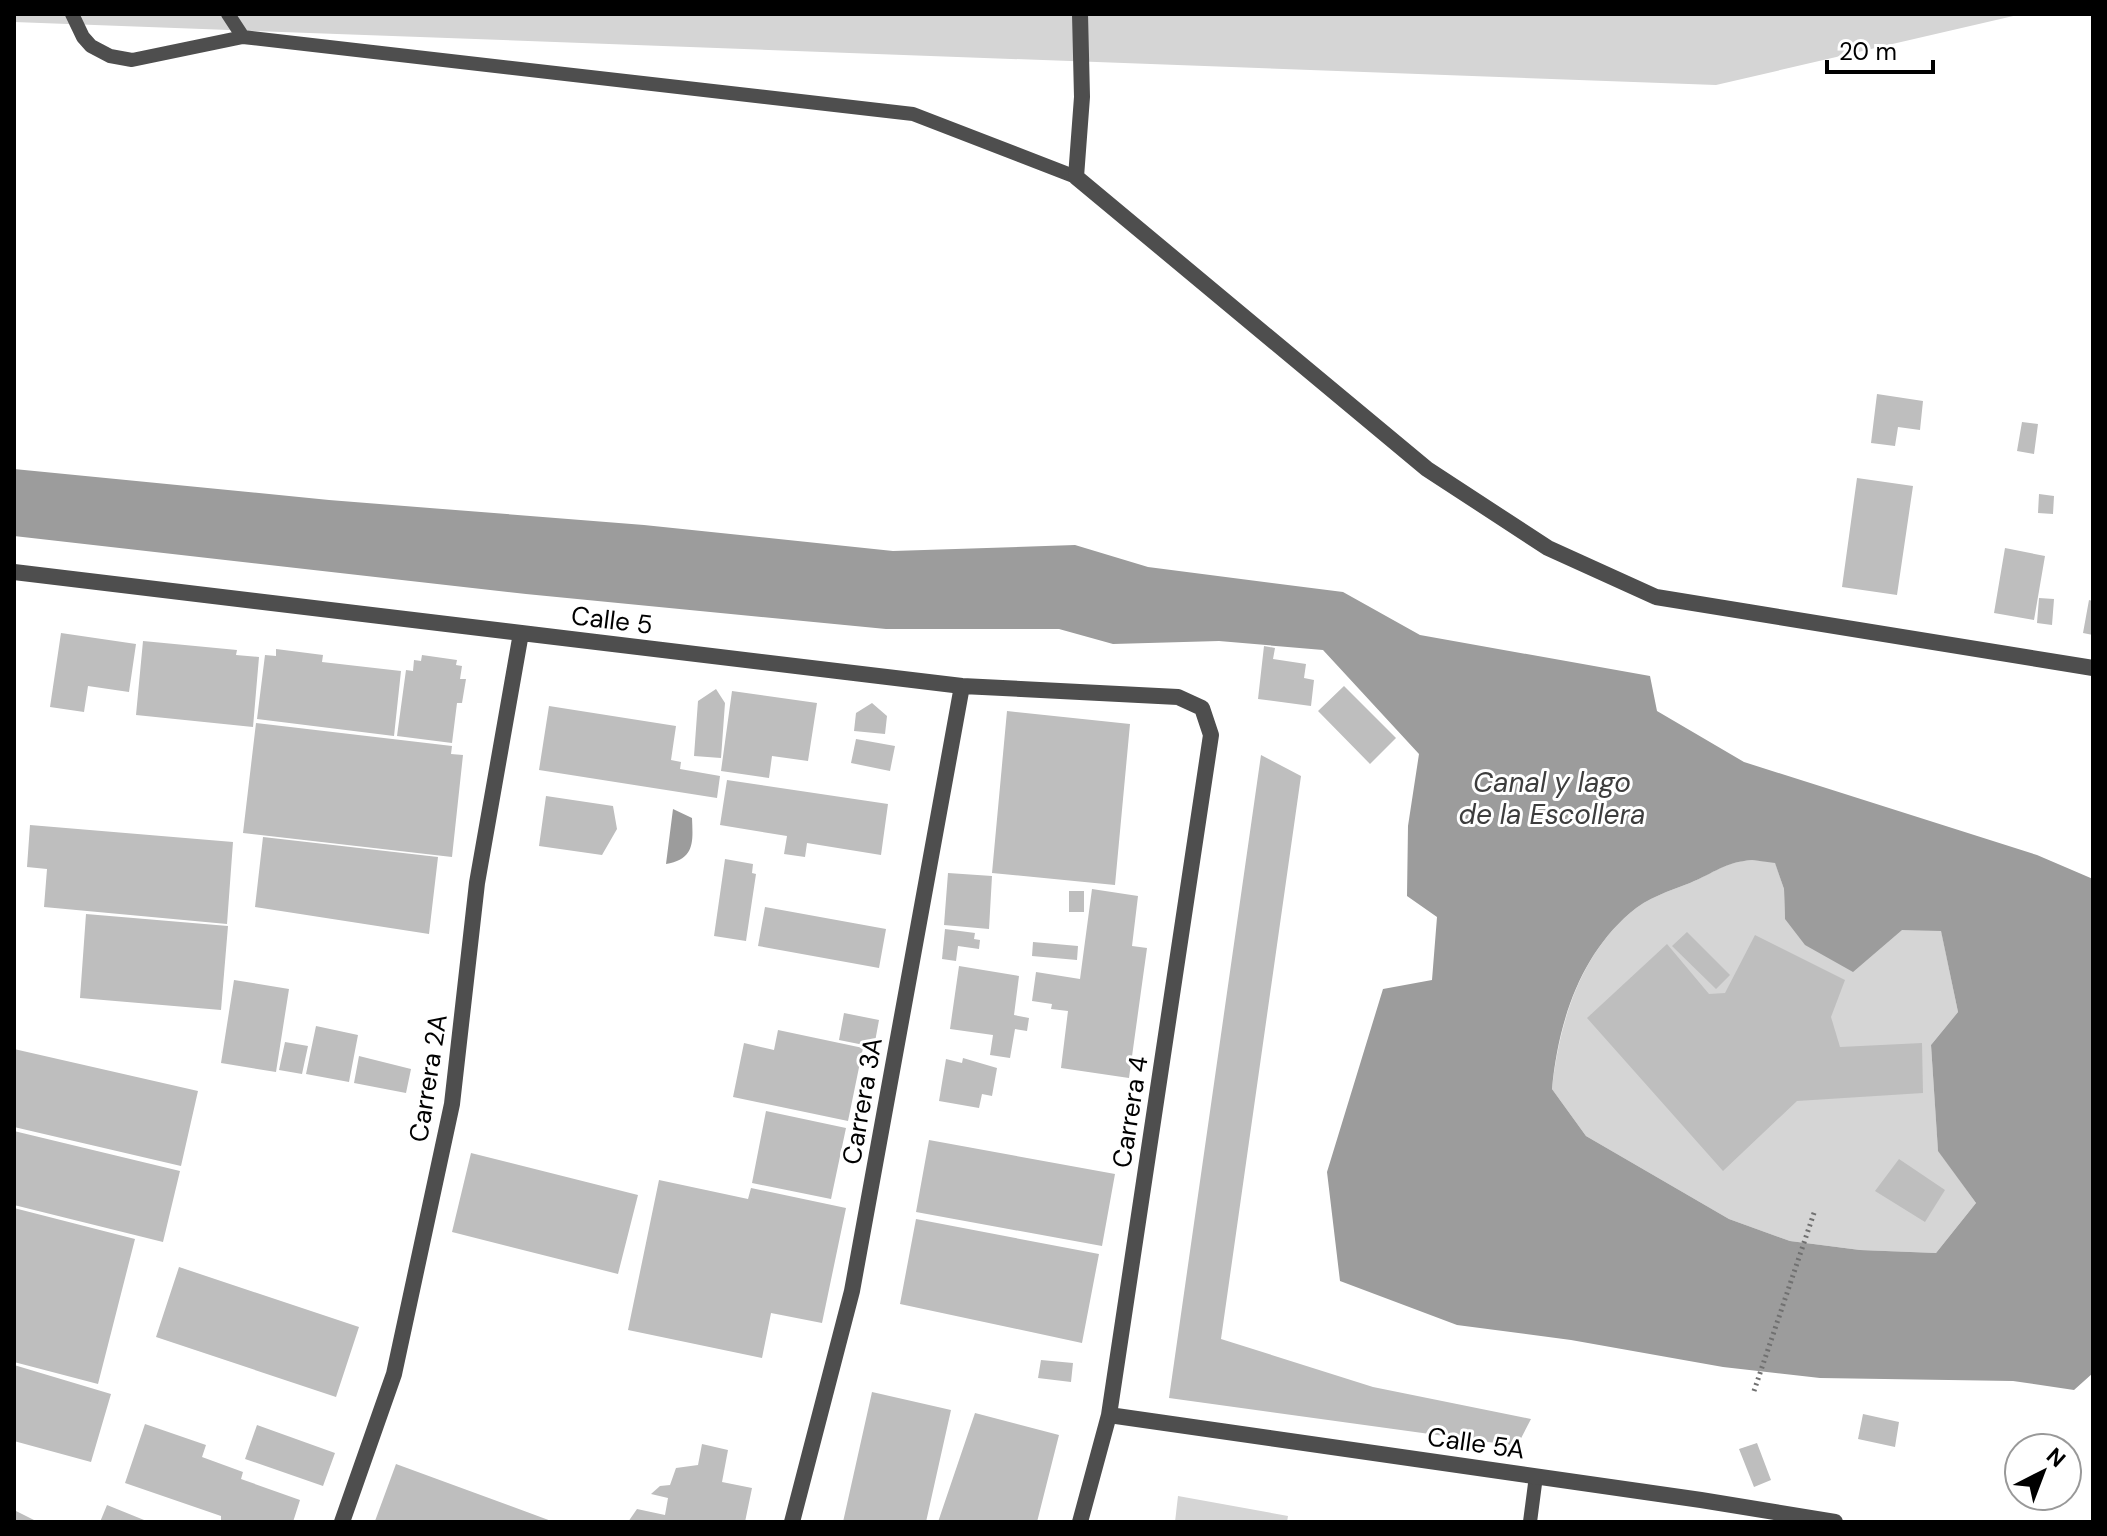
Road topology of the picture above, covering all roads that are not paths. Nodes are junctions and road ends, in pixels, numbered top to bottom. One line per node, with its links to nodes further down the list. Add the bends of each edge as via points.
1 (72, 14): 4 (lane, via 91,46 121,59)
2 (228, 14): 4 (lane)
3 (1080, 14): 5 (street, via 1082,97)
4 (243, 37): 5 (lane, via 913,114)
5 (1076, 177): 8 (street, via 1427,469 1548,548 1656,597)
6 (15, 571): 7 (street, Calle 5)
7 (521, 633): 9 (street, Calle 5); 13 (street, Carrera 2A, via 477,883 452,1104 394,1374)
8 (2093, 668)
9 (962, 686): 10 (street, Calle 5, via 1178,697); 14 (street, Carrera 3A, via 852,1291)
10 (1202, 708): 11 (street, Carrera 4, via 1211,735)
11 (1109, 1415): 12 (street, Calle 5A); 15 (street, Carrera 4)
12 (1536, 1476): 16 (lane); 17 (street, Calle 5A)
13 (342, 1522)
14 (792, 1522)
15 (1080, 1522)
16 (1530, 1522)
17 (1835, 1522)

